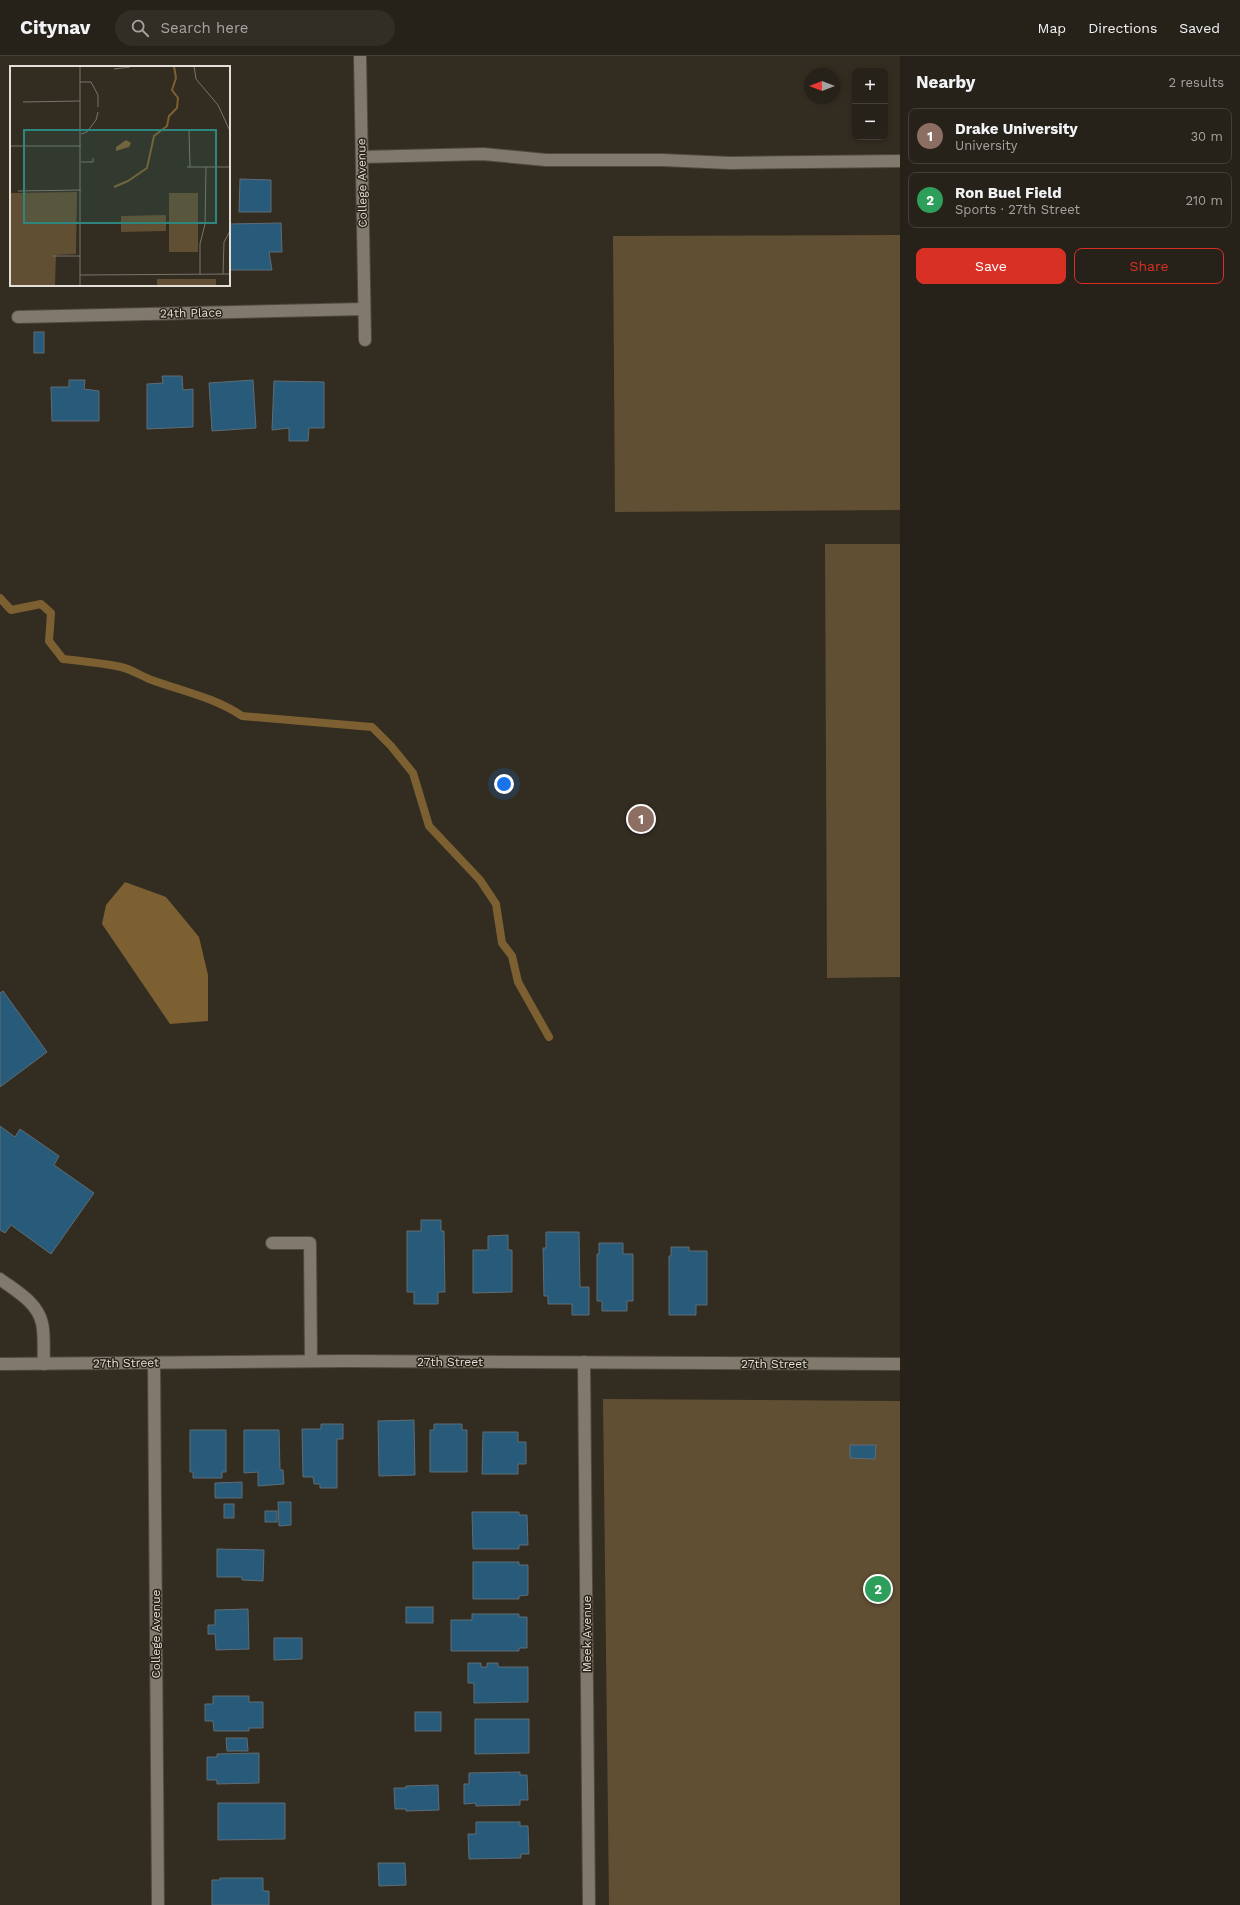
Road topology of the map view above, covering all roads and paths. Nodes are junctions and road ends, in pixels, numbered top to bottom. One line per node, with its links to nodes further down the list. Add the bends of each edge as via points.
1 (360, 56): 2 (street, College Avenue)
2 (362, 157): 3 (street, via 483,154 546,160 730,163); 4 (street, College Avenue)
3 (900, 161)
4 (364, 310): 5 (street, 24th Place); 6 (street, College Avenue)
5 (18, 316)
6 (365, 340)
7 (272, 1243): 9 (street, via 310,1243)
8 (0, 1279): 13 (street, via 28,1300 37,1311 42,1324)
9 (311, 1361): 10 (street, 27th Street); 11 (street, 27th Street)
10 (584, 1362): 14 (street, 27th Street); 16 (street, Meek Avenue)
11 (154, 1363): 13 (street, 27th Street); 15 (street, College Avenue)
12 (0, 1364): 13 (street, 27th Street)
13 (44, 1364)
14 (900, 1364)
15 (158, 1905)
16 (589, 1905)

